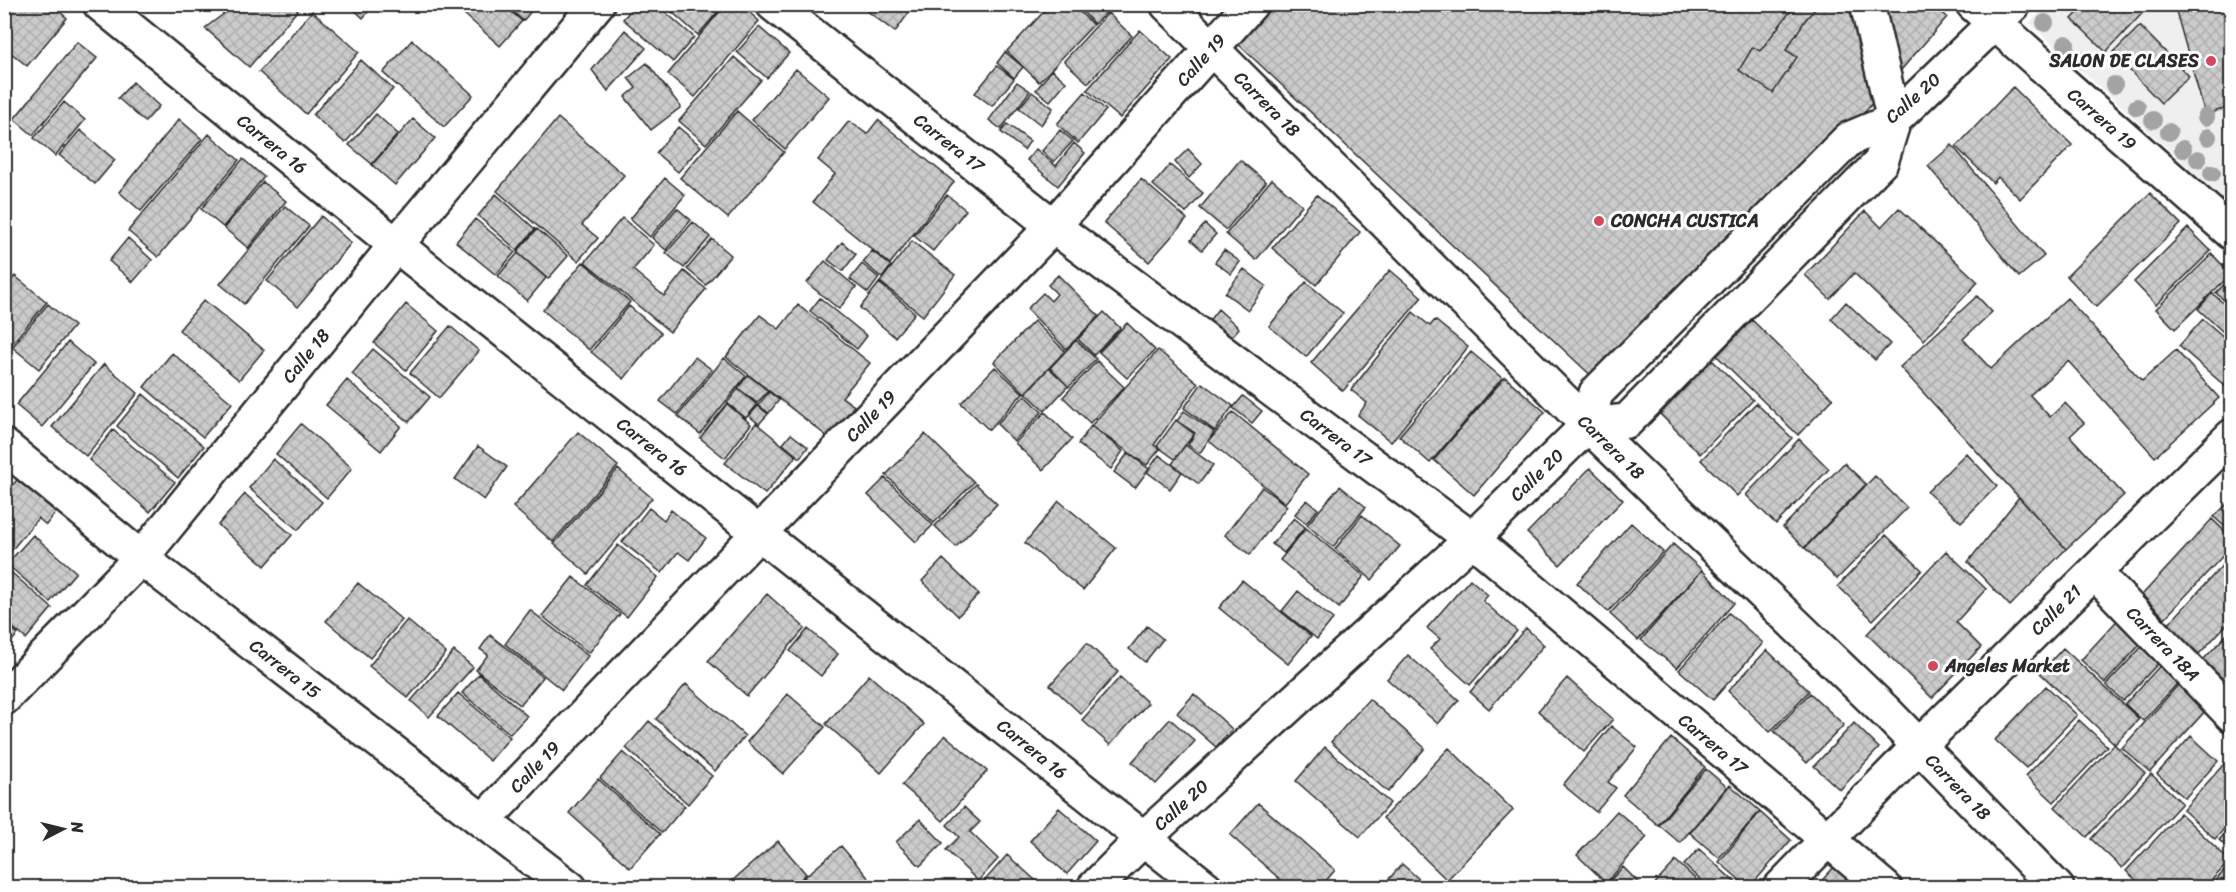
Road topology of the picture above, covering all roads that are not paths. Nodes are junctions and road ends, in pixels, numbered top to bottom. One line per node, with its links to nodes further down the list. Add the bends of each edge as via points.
1 (100, 4): 12 (street, Carrera 16)
2 (597, 4): 12 (street, Calle 18)
3 (773, 4): 10 (street, Carrera 17)
4 (1167, 4): 8 (street, Carrera 18)
5 (1251, 4): 8 (street, Calle 19)
6 (1867, 4): 9 (street)
7 (1994, 11): 9 (street, Calle 20); 11 (street, Carrera 19)
8 (1211, 48): 10 (street, Calle 19); 13 (street, Carrera 18)
9 (1894, 120): 13 (street, Calle 20, via 1849,139 1596,393)
10 (1053, 226): 16 (street, Calle 19); 17 (street, Carrera 17)
11 (2232, 233)
12 (396, 245): 16 (street, Carrera 16); 18 (street, Calle 18)
13 (1588, 425): 17 (street, Calle 20); 22 (street, Carrera 18)
14 (2232, 436): 19 (street, Calle 21)
15 (4, 446): 18 (street, Carrera 15)
16 (760, 532): 23 (street, Calle 19); 24 (street, Carrera 16)
17 (1472, 539): 24 (street, Calle 20); 25 (street, Carrera 17)
18 (141, 558): 20 (street, Calle 18); 23 (street, Carrera 15)
19 (2095, 573): 21 (street, Carrera 18A); 22 (street, Calle 21)
20 (4, 698)
21 (2232, 715)
22 (1919, 746): 25 (street, Calle 21); 31 (street, Carrera 18)
23 (483, 821): 26 (street, Carrera 15)
24 (1144, 838): 27 (street, Calle 20); 28 (street, Carrera 16)
25 (1827, 841): 29 (street, Calle 21); 30 (street, Carrera 17)
26 (570, 888)
27 (1094, 888)
28 (1206, 888)
29 (1780, 888)
30 (1885, 888)
31 (2057, 888)

